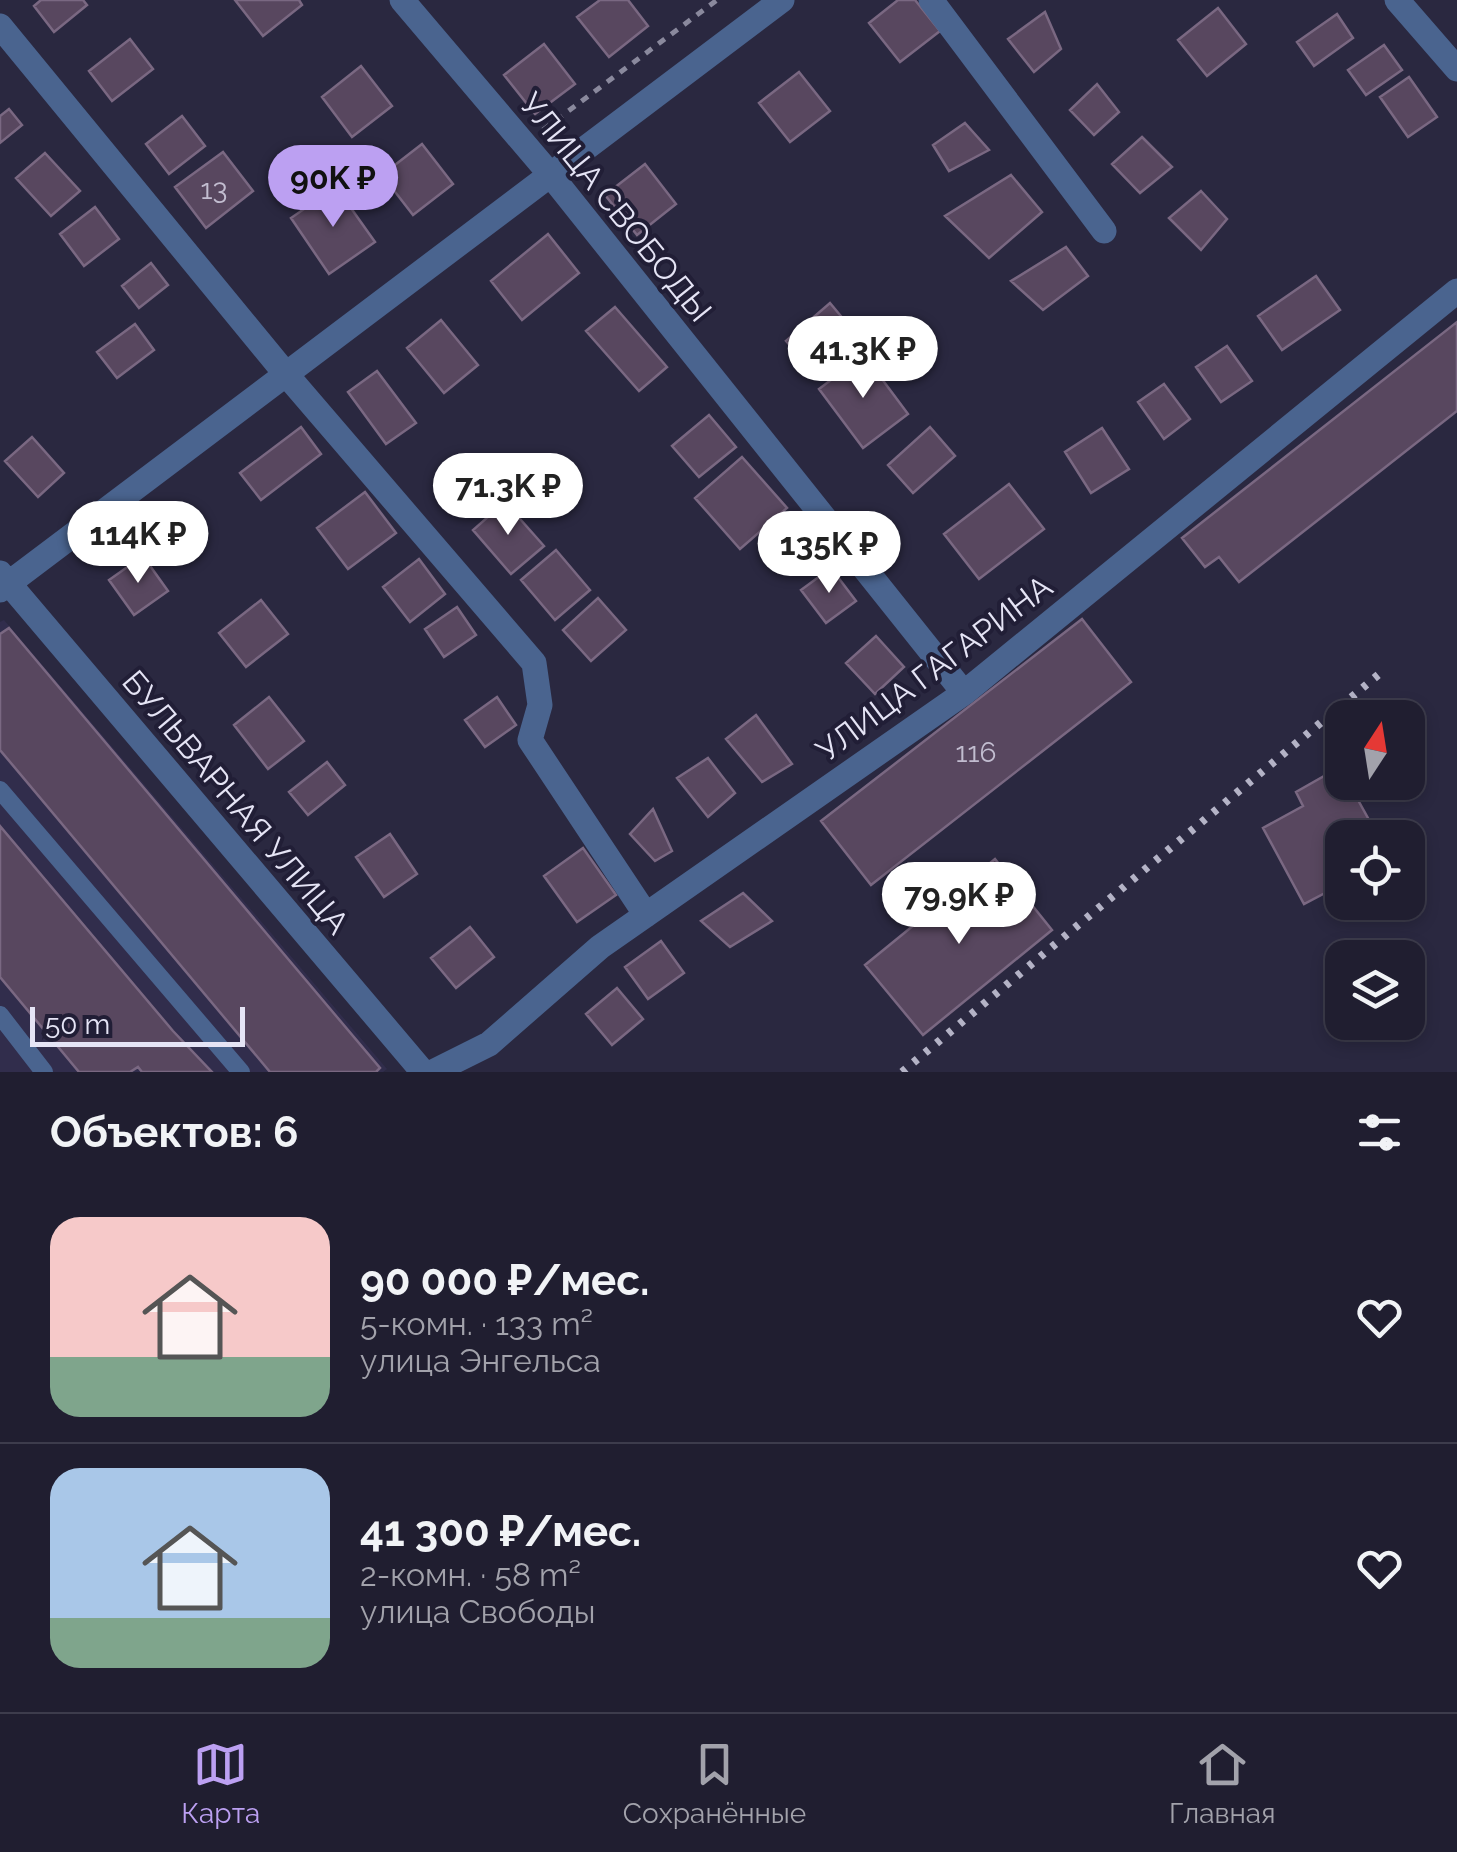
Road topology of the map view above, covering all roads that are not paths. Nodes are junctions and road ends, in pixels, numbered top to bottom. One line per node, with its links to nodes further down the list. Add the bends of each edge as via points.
1 (402, 0): 7 (street, УЛИЦА СВОБОДЫ)
2 (782, 0): 7 (street)
3 (932, 0): 8 (street)
4 (1397, 0): 6 (street)
5 (0, 26): 10 (street)
6 (1457, 69)
7 (549, 173): 10 (street); 12 (street, УЛИЦА СВОБОДЫ)
8 (1104, 231)
9 (1457, 291): 12 (street, УЛИЦА ГАГАРИНА)
10 (285, 373): 11 (street); 14 (street, via 534,663 540,705 530,740)
11 (3, 583): 18 (street, БУЛЬВАРНАЯ УЛИЦА)
12 (964, 693): 14 (street, УЛИЦА ГАГАРИНА)
13 (0, 790): 17 (lane)
14 (646, 915): 19 (street, УЛИЦА ГАГАРИНА, via 489,1044)
15 (0, 1014): 16 (lane)
16 (44, 1072)
17 (241, 1072)
18 (423, 1072)
19 (433, 1072)

